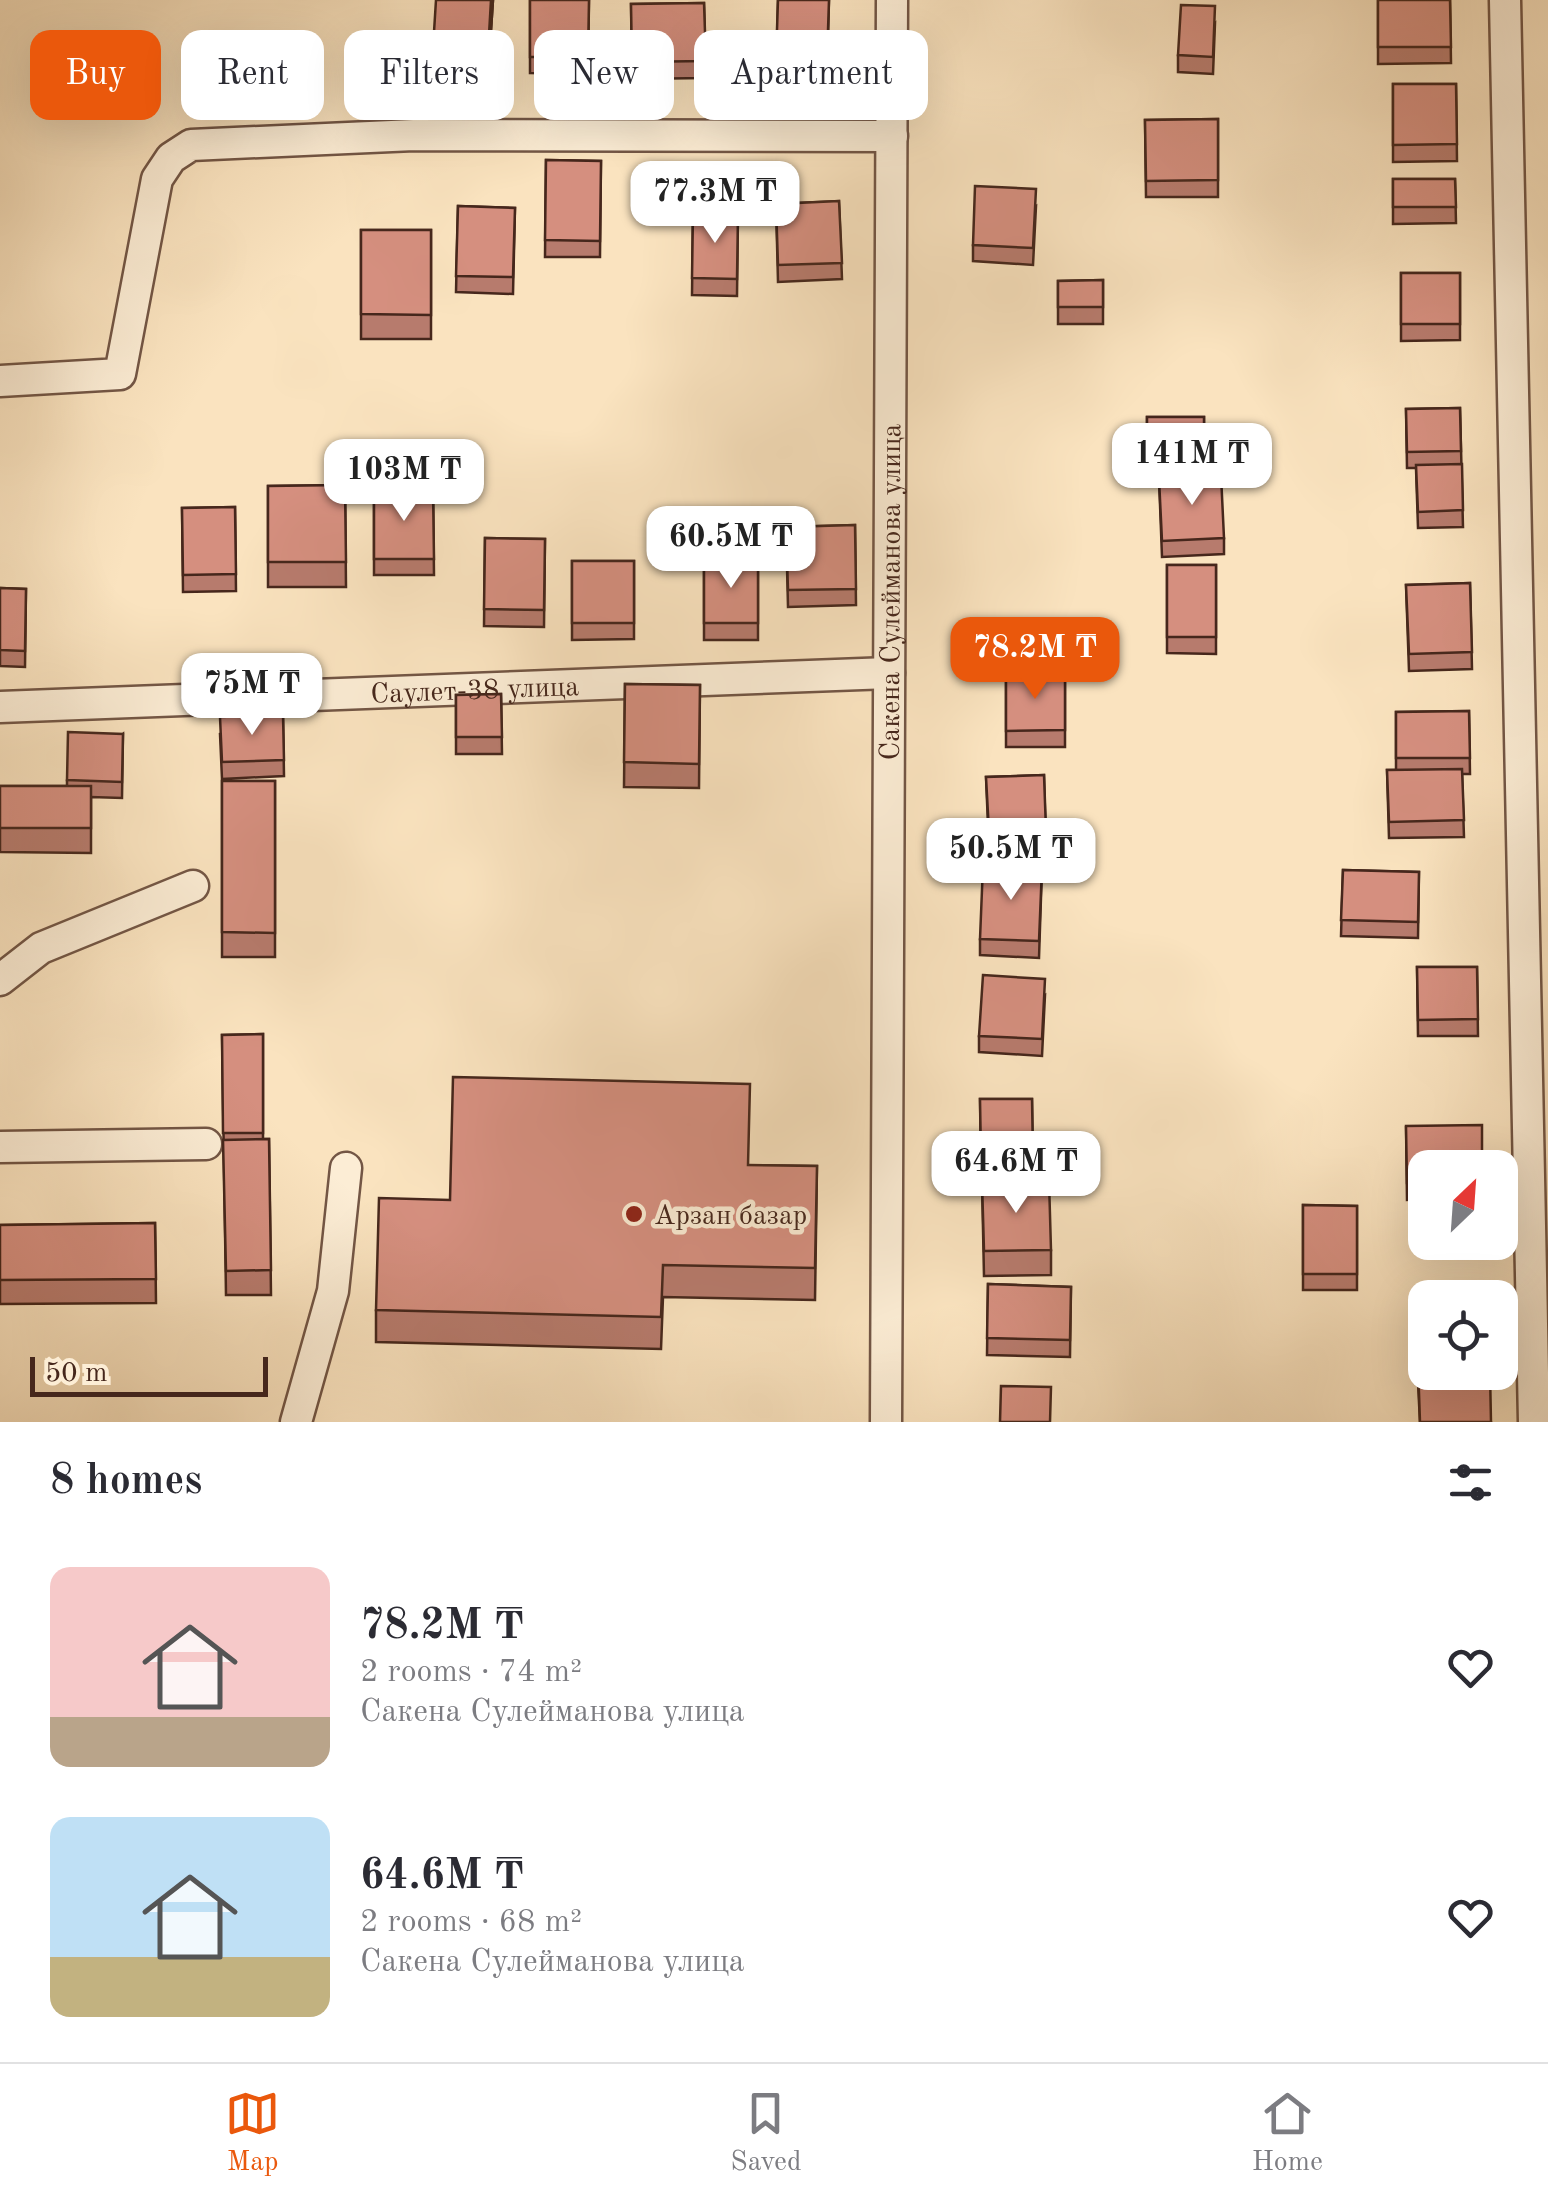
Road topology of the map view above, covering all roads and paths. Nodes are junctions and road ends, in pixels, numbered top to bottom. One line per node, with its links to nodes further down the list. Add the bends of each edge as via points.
1 (892, 0): 3 (street, Сакена Сулейманова улица)
2 (1505, 0): 14 (street)
3 (892, 136): 4 (street, via 414,135 192,145 171,158 157,179 120,374); 5 (street, Сакена Сулейманова улица)
4 (0, 381)
5 (889, 673): 6 (street, Саулет-38 улица); 13 (street, Сакена Сулейманова улица)
6 (0, 707)
7 (193, 886): 8 (street, via 41,948)
8 (0, 980)
9 (206, 1144): 10 (street)
10 (0, 1147)
11 (346, 1168): 12 (street, via 333,1291)
12 (296, 1422)
13 (886, 1422)
14 (1534, 1422)

